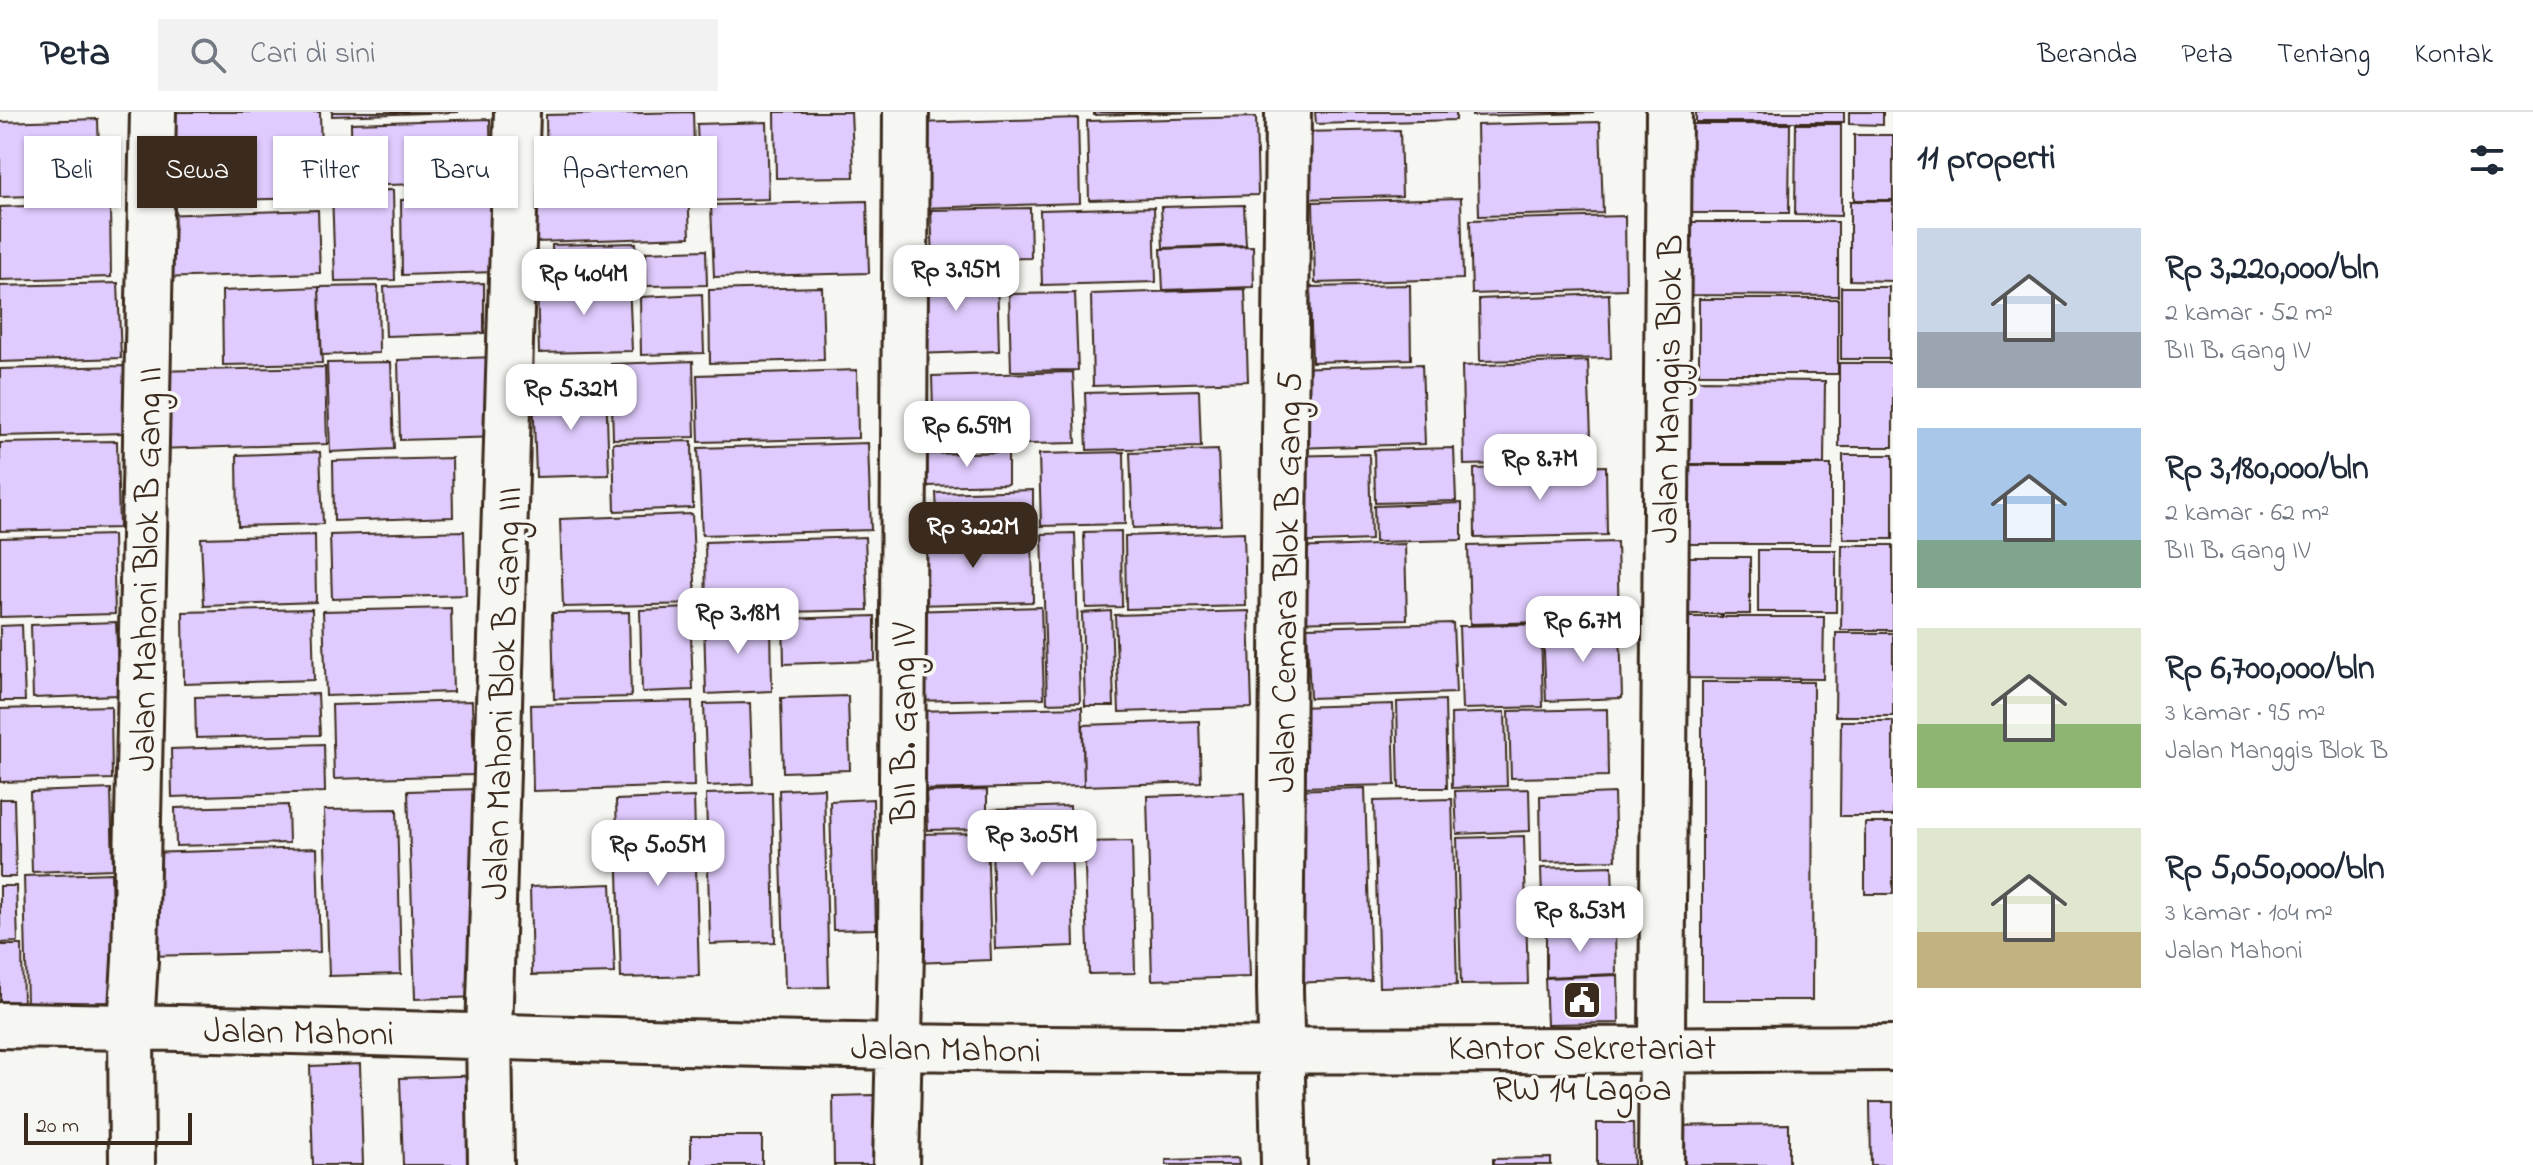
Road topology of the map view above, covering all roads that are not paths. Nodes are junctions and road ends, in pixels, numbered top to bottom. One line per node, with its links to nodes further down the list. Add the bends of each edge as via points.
1 (153, 112): 7 (street, Jalan Mahoni Blok B Gang II)
2 (517, 112): 8 (street, Jalan Mahoni Blok B Gang III)
3 (906, 112): 9 (street, BII B. Gang IV)
4 (1288, 112): 12 (street, Jalan Cemara Blok B Gang 5)
5 (1669, 112): 11 (street, Jalan Manggis Blok B)
6 (0, 1025): 7 (street, Jalan Mahoni)
7 (131, 1026): 8 (street, Jalan Mahoni); 13 (street, Jalan Mahoni Blok B Gang II)
8 (489, 1034): 9 (street, Jalan Mahoni); 14 (street, Jalan Mahoni Blok B Gang III)
9 (900, 1047): 12 (street, Jalan Mahoni); 15 (street, BII B. Gang IV)
10 (1893, 1048): 11 (street, Jalan Mahoni)
11 (1660, 1049): 12 (street, Jalan Mahoni); 17 (street, Jalan Manggis Blok B)
12 (1281, 1051): 16 (street, Jalan Cemara Blok B Gang 5)
13 (132, 1165)
14 (491, 1165)
15 (896, 1165)
16 (1284, 1165)
17 (1661, 1165)

